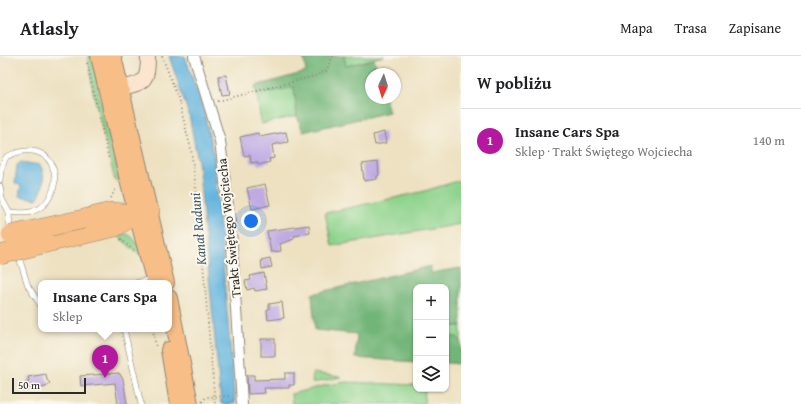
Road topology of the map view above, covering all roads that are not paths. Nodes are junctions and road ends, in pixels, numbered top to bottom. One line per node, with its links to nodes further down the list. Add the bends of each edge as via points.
1 (99, 56): 9 (main road)
2 (113, 56): 5 (main road)
3 (148, 56): 5 (street, via 148,74 145,80)
4 (194, 56): 18 (street, Trakt Świętego Wojciecha, via 220,141 231,230)
5 (121, 88): 9 (main road)
6 (0, 180): 8 (lane, via 6,156 16,152 31,150 44,153 53,164 55,178 51,195 42,206 30,212)
7 (0, 186): 8 (lane, via 2,199)
8 (9, 212): 14 (lane, via 9,228 28,286)
9 (144, 213): 10 (highway, via 115,227); 10 (highway, via 111,212); 13 (main road)
10 (85, 226): 11 (highway, bridge); 12 (highway, bridge)
11 (0, 237)
12 (0, 255)
13 (158, 280)
14 (38, 301)
15 (172, 313): 21 (main road)
16 (125, 332): 19 (lane)
17 (165, 332): 20 (main road)
18 (240, 400)
19 (142, 404)
20 (178, 404)
21 (190, 404)

